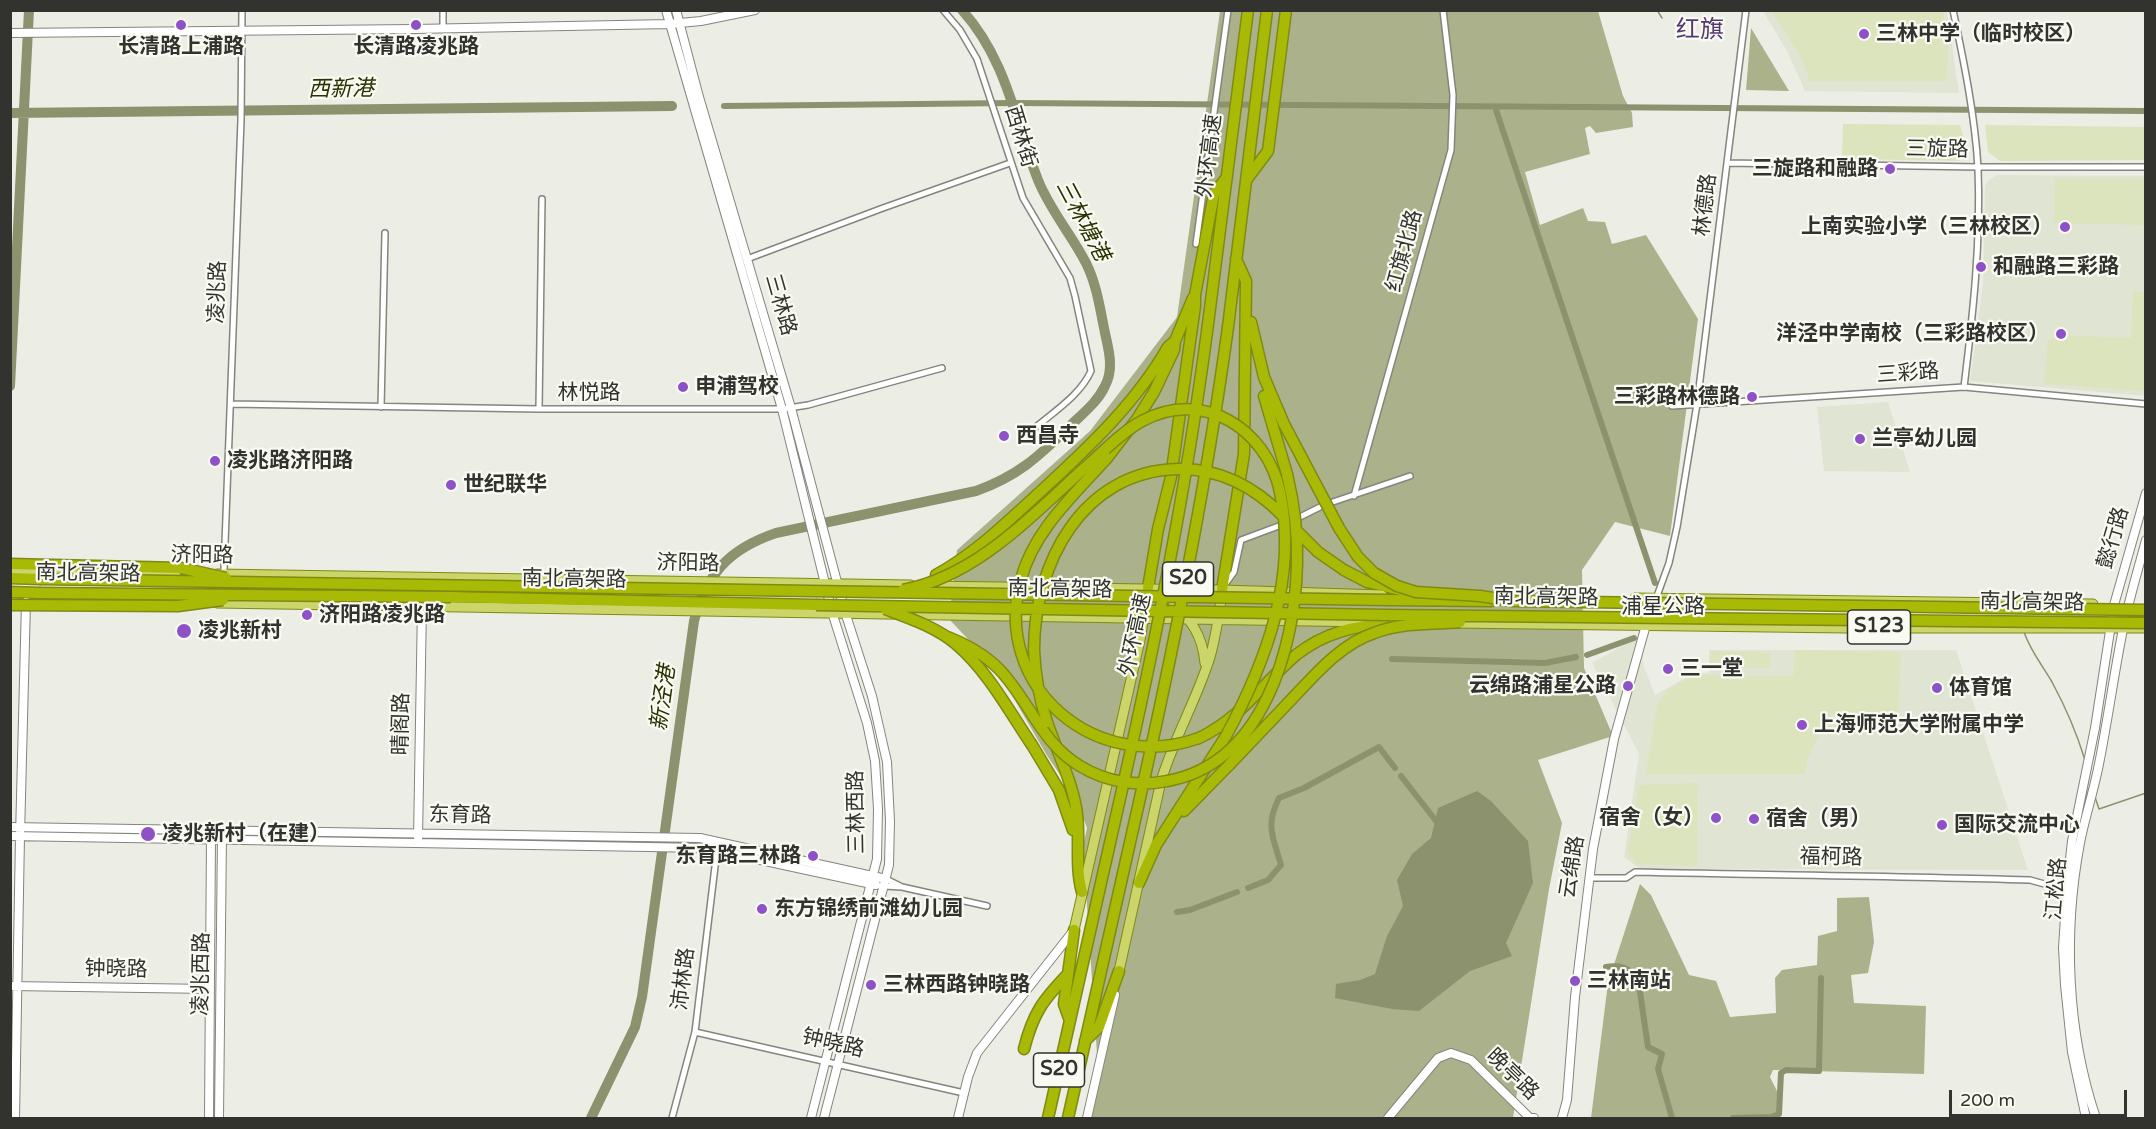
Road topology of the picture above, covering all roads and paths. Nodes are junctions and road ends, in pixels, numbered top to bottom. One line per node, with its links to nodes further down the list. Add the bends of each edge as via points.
1 (242, 10): 17 (street, 凌兆路)
2 (443, 10): 16 (street)
3 (666, 10): 15 (street, 三林路)
4 (676, 10): 14 (street, 三林路)
5 (755, 10): 14 (street)
6 (943, 10): 21 (street, 西林街, via 970,45 989,91)
7 (1228, 10): 29 (street)
8 (1248, 10): 25 (highway, 外环高速 / S20)
9 (1267, 10): 26 (highway, 外环高速 / S20)
10 (1287, 10): 26 (highway, via 1268,151)
11 (1443, 10): 49 (street, 红旗北路, via 1453,95 1450,150)
12 (1746, 10): 22 (street, 林德路)
13 (1953, 10): 23 (street)
14 (680, 22): 15 (street); 19 (street, 三林路)
15 (669, 24): 16 (street); 19 (street, 三林路)
16 (443, 29): 17 (street)
17 (243, 32): 18 (street); 38 (street, 凌兆路)
18 (10, 33)
19 (695, 96): 20 (street, 三林路)
20 (701, 115): 30 (street, 三林路); 45 (street, 三林路)
21 (1010, 163): 30 (street); 46 (street, 西林街, via 1023,198 1070,278 1091,369 1067,401)
22 (1727, 163): 23 (street, 三旋路); 39 (street, 林德路)
23 (1978, 167): 24 (street, 三旋路); 37 (street, via 1976,286)
24 (2145, 167)
25 (1227, 177): 32 (highway, via 1214,194); 105 (highway, 外环高速 / S20, bridge, via 1169,574)
26 (1246, 179): 31 (highway, 外环高速 / S20)
27 (542, 199): 44 (street)
28 (385, 233): 41 (street)
29 (1196, 244)
30 (747, 259): 43 (street, 三林路)
31 (1236, 259): 33 (highway, via 1246,281); 107 (highway, 外环高速 / S20, bridge, via 1190,567)
32 (1195, 295): 34 (highway); 56 (highway, via 1174,456)
33 (1246, 302): 35 (highway); 58 (highway, via 1244,454)
34 (1174, 341): 55 (highway, bridge, via 1110,424 991,538); 78 (highway, bridge, via 1174,350 1146,406 1107,458 1060,510 1024,567 1017,599 1017,632 1030,674 1048,702 1064,717 1102,739 1134,747 1188,742 1226,723 1295,656 1322,638 1363,625)
35 (1258, 358): 59 (highway, bridge, via 1284,424 1331,516 1358,557 1379,577); 83 (highway, bridge, via 1256,371 1287,474 1296,526 1297,562 1292,613 1281,663 1265,701 1228,751 1198,771 1163,782 1134,783 1106,778 1079,766 1050,741 1000,670 982,654)
36 (942, 368): 43 (street, 林悦路)
37 (1964, 387): 39 (street, 三彩路); 40 (street, 三彩路)
38 (231, 404): 41 (street, 林悦路); 52 (street, 凌兆路)
39 (1697, 404): 42 (street, 三彩路); 61 (street, 林德路, via 1677,527)
40 (2145, 404)
41 (381, 406): 44 (street, 林悦路)
42 (1672, 406)
43 (791, 408): 45 (street, 林悦路); 54 (street, 三林路)
44 (539, 409): 45 (street, 林悦路)
45 (782, 409): 53 (street, 三林路)
46 (1036, 427)
47 (1410, 476): 49 (street)
48 (2145, 493): 66 (street, 懿行路)
49 (1354, 496): 58 (street, via 1323,504 1303,517 1241,540 1234,572)
50 (2145, 540): 67 (street, 懿行路)
51 (12, 571): 52 (main road, 济阳路); 60 (highway, 南北高架路, bridge, via 241,582)
52 (223, 574): 53 (main road, 济阳路); 64 (street, 凌兆路)
53 (826, 583): 54 (main road, 济阳路); 71 (street, 三林路)
54 (837, 585): 56 (main road, 济阳路); 72 (street, 三林路)
55 (921, 585): 60 (highway, bridge); 85 (highway, bridge, via 973,561 996,545 1119,438 1157,414 1208,412 1231,421 1255,440 1274,472 1281,496 1281,586 1271,633 1256,677 1226,736)
56 (1148, 588): 57 (main road, 浦星公路 / S123); 74 (main road)
57 (1161, 589): 58 (main road, 浦星公路 / S123); 75 (main road)
58 (1222, 590): 61 (main road, 浦星公路 / S123); 76 (main road)
59 (1416, 592): 63 (highway, bridge); 91 (highway, bridge, via 1380,586 1344,570 1318,552 1265,499 1215,473 1171,469 1140,475 1111,488 1081,513 1064,536 1049,568 1038,607 1034,650 1039,694 1074,802)
60 (887, 593): 63 (highway, 南北高架路, bridge)
61 (1656, 598): 66 (main road, 浦星公路 / S123); 79 (street, 林德路)
62 (15, 600): 64 (main road); 69 (highway, 南北高架路, bridge, via 242,595); 86 (street)
63 (1512, 601): 70 (highway, 南北高架路, bridge)
64 (222, 603): 65 (main road)
65 (422, 605): 71 (main road); 89 (street, 晴阁路)
66 (2114, 605): 67 (main road, 浦星公路 / S123); 81 (street, 懿行路)
67 (2128, 605): 68 (main road, 浦星公路 / S123); 82 (street, 懿行路)
68 (2145, 605)
69 (876, 606): 73 (highway, 南北高架路, bridge); 83 (highway, bridge)
70 (2145, 610)
71 (832, 612): 72 (main road); 93 (street, 三林西路, via 867,723 874,760 879,809)
72 (845, 612): 74 (main road); 94 (street, 三林西路, via 873,696 887,762 890,821)
73 (1495, 616): 77 (highway, 南北高架路, bridge); 78 (highway, bridge, via 1458,623)
74 (1144, 619): 75 (main road, 浦星公路 / S123); 97 (main road)
75 (1189, 619): 76 (main road, 浦星公路 / S123); 84 (main road, via 1203,644)
76 (1219, 619): 79 (main road, 浦星公路 / S123); 84 (main road)
77 (2145, 623)
78 (1416, 624): 85 (highway, bridge, via 1373,633 1338,653)
79 (1646, 625): 81 (main road, 浦星公路 / S123); 92 (street, 云绵路, via 1614,739)
80 (2145, 628): 82 (main road, 浦星公路 / S123)
81 (2112, 629): 82 (main road, 浦星公路 / S123); 96 (street, 江松路, via 2072,842)
82 (2123, 629): 96 (street, 江松路, via 2099,766)
83 (945, 636): 91 (highway, bridge, via 975,664 1032,745 1059,790)
84 (1205, 666): 95 (main road, via 1165,766)
85 (1172, 820): 95 (highway, via 1156,844)
86 (15, 832): 87 (street, 东育路); 102 (street)
87 (211, 835): 88 (street, 东育路); 103 (street, 凌兆西路)
88 (222, 835): 89 (street, 东育路); 104 (street, 凌兆西路)
89 (418, 838): 90 (street, 东育路, via 686,843 700,838)
90 (717, 846): 93 (street, 东育路); 106 (street, 沛林路)
91 (1079, 852): 97 (highway, via 1078,879)
92 (1589, 879): 96 (street, 福柯路, via 1626,878 1635,872 1825,874 2030,880); 124 (street, 云绵路)
93 (872, 880): 94 (street, 东育路); 109 (street, 三林西路)
94 (885, 883): 98 (street, 东育路); 110 (street, 三林西路)
95 (1139, 884): 100 (main road)
96 (2070, 886): 125 (street, 江松路, via 2063,948 2065,985 2072,1052); 126 (street, 江松路, via 2074,1022 2082,1073)
97 (1082, 892): 99 (main road)
98 (987, 906)
99 (1074, 930): 101 (highway); 111 (street, via 984,1042)
100 (1119, 971): 107 (highway, via 1099,1027); 121 (street)
101 (1068, 974): 105 (highway, via 1064,1004); 108 (highway, via 1042,1001)
102 (14, 986): 103 (street, 钟晓路); 112 (street)
103 (210, 989): 104 (street, 钟晓路); 113 (street, 凌兆西路)
104 (220, 990): 114 (street, 凌兆西路)
105 (1070, 1021): 119 (highway, 外环高速 / S20)
106 (694, 1032): 109 (street, 钟晓路); 115 (street, 沛林路)
107 (1085, 1042): 120 (highway, 外环高速 / S20)
108 (1024, 1049)
109 (826, 1061): 110 (street, 钟晓路); 116 (street, 三林西路)
110 (838, 1064): 111 (street, 钟晓路); 117 (street, 三林西路)
111 (964, 1092): 118 (street)
112 (15, 1119)
113 (209, 1119)
114 (219, 1119)
115 (672, 1119)
116 (811, 1119)
117 (824, 1119)
118 (958, 1119)
119 (1048, 1119)
120 (1068, 1119)
121 (1087, 1119)
122 (1388, 1119): 123 (street, 晚亭路, via 1438,1058 1450,1053 1471,1060)
123 (1534, 1119)
124 (1562, 1119)
125 (2086, 1119)
126 (2096, 1119)

